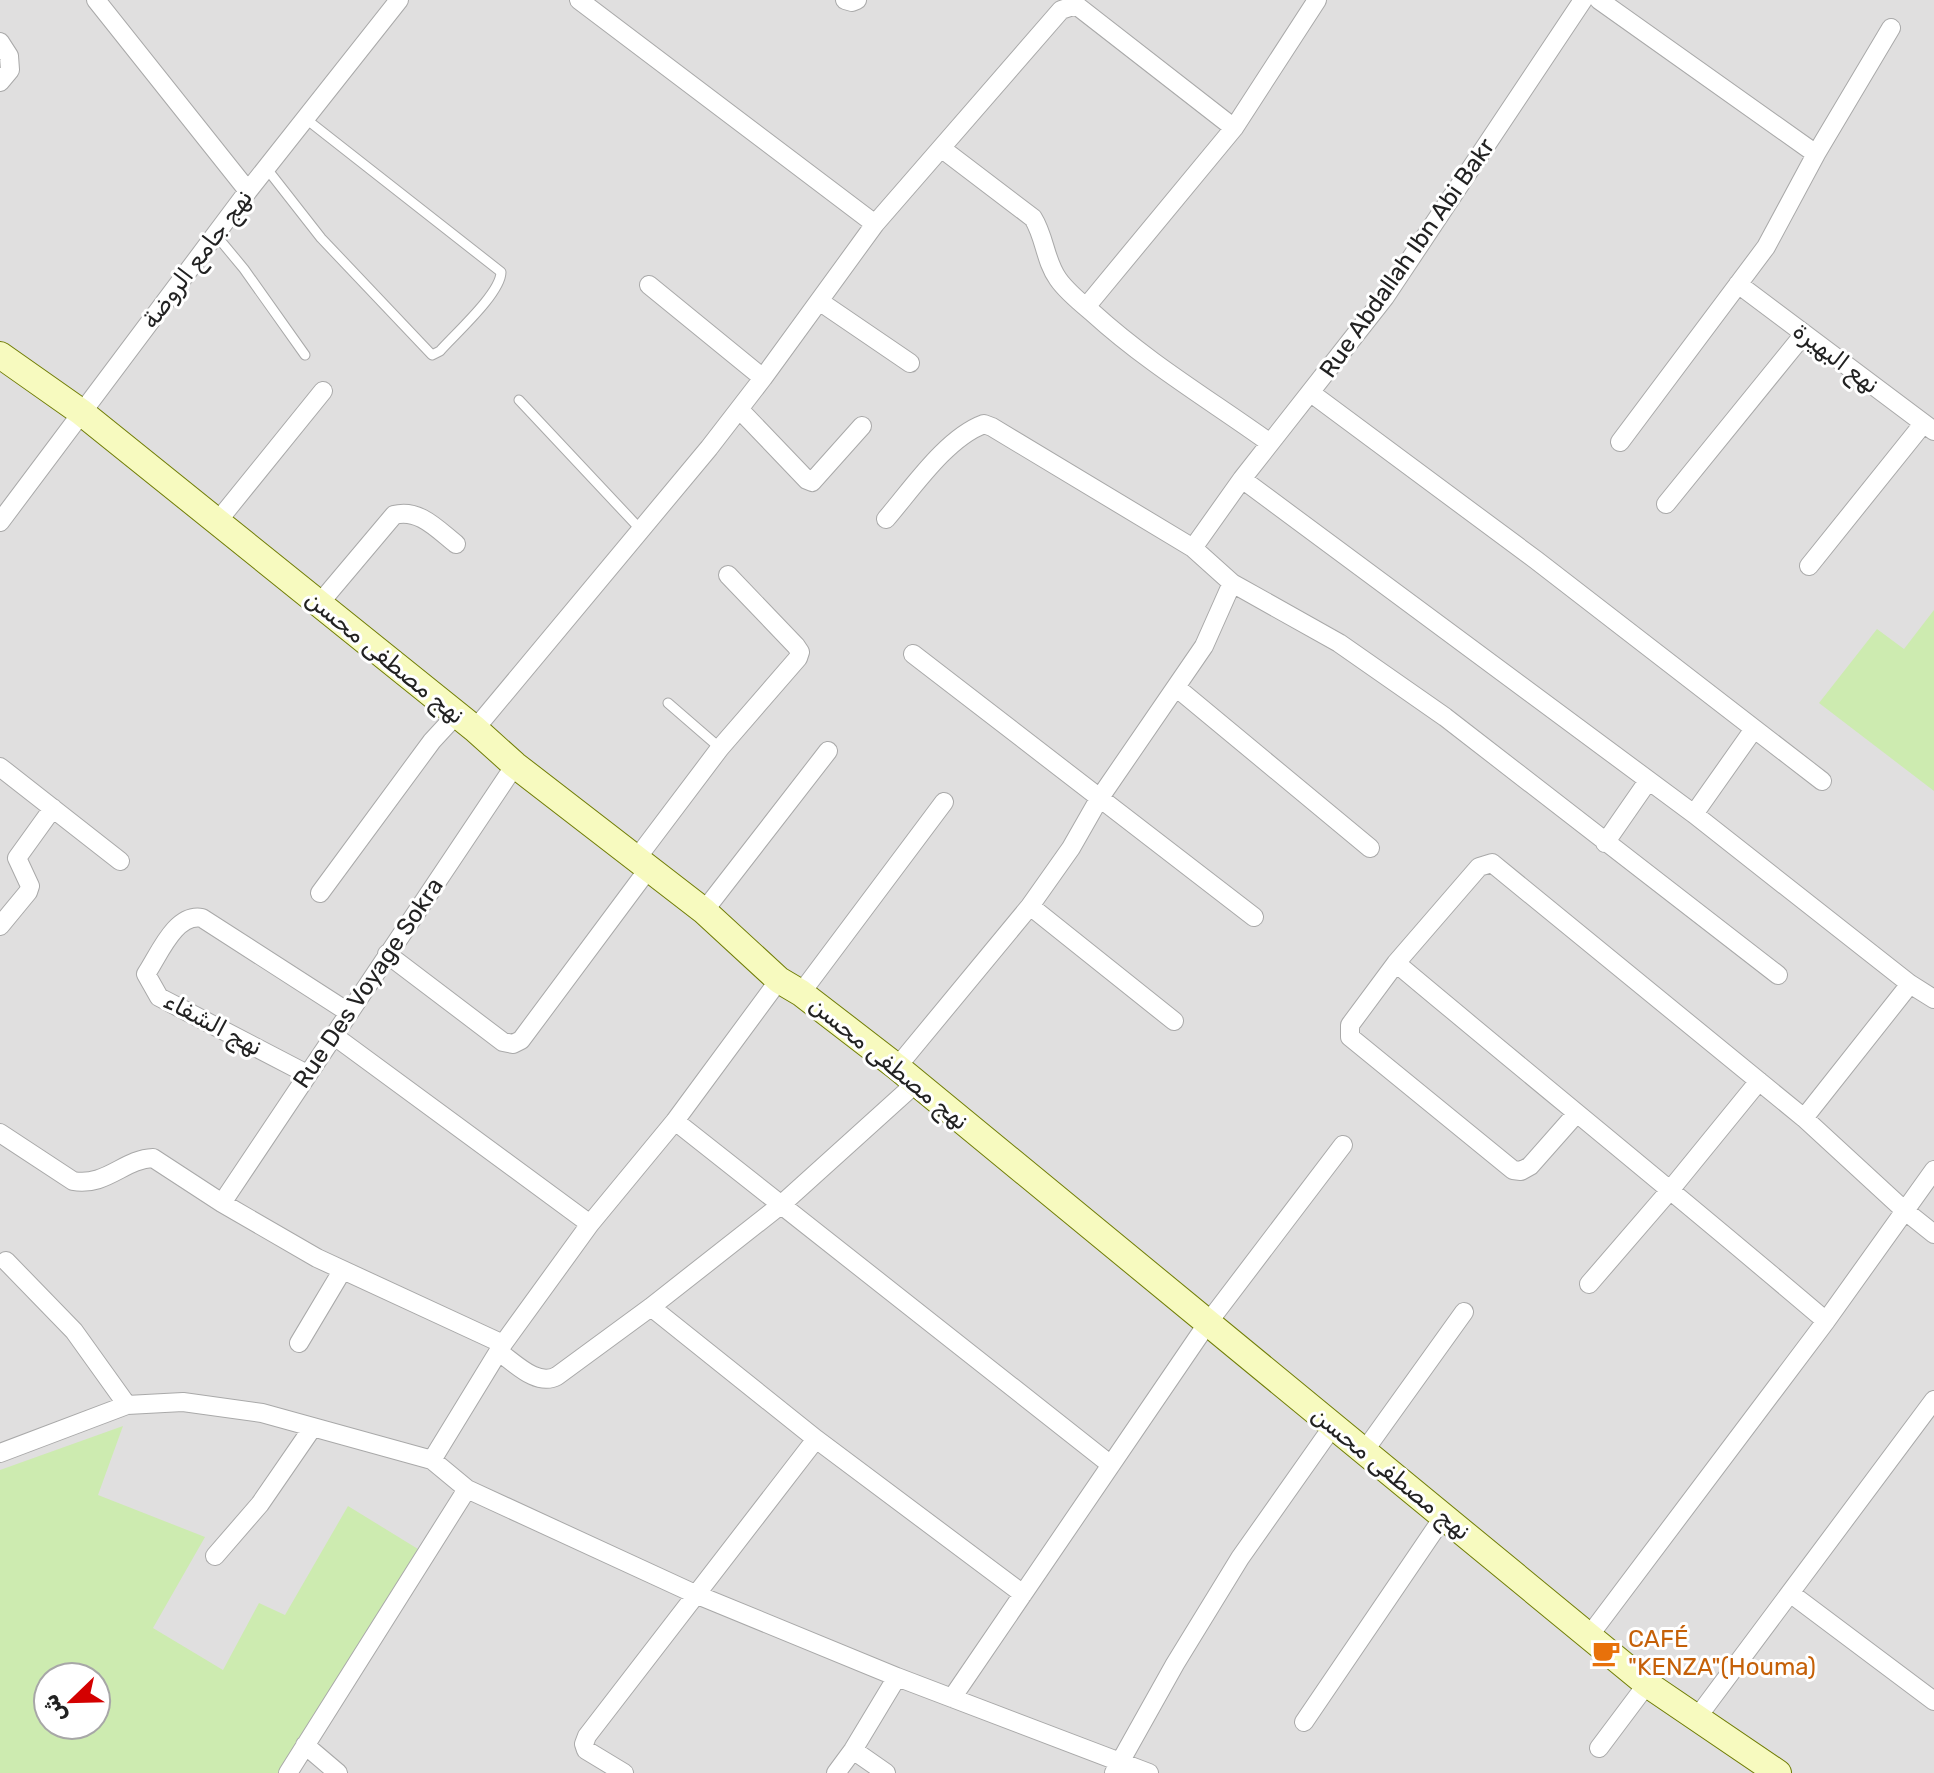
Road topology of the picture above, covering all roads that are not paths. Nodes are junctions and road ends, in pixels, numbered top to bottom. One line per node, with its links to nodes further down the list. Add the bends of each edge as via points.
1 (96, 0): 17 (street)
2 (399, 0): 12 (street, نهج جامع الروضة)
3 (579, 0): 18 (street)
4 (845, 0): 5 (street)
5 (857, 0)
6 (1317, 0): 13 (street)
7 (1583, 0): 30 (street, Rue Abdallah Ibn Abi Bakr, via 1385,297)
8 (1599, 0): 15 (street)
9 (1891, 28): 15 (street)
10 (0, 42): 11 (street, via 10,70)
11 (0, 82)
12 (306, 119): 16 (street, نهج جامع الروضة); 16 (lane, via 501,272 482,305 432,355 321,238)
13 (1234, 128): 14 (street, via 1076,5 1061,10); 23 (street)
14 (941, 148): 18 (street); 23 (street, via 1033,218 1053,271)
15 (1816, 154): 20 (street, via 1766,247)
16 (267, 169): 17 (street, نهج جامع الروضة)
17 (248, 191): 19 (street, نهج جامع الروضة)
18 (875, 224): 22 (street)
19 (215, 234): 26 (lane); 33 (street, نهج جامع الروضة)
20 (1738, 284): 24 (street, نهع البهيرة); 36 (street)
21 (649, 285): 28 (street)
22 (819, 301): 27 (street); 28 (street)
23 (1086, 307): 37 (street, via 1169,376)
24 (1804, 334): 35 (street, نهع البهيرة); 39 (street)
25 (0, 355): 33 (main road, نهج مصطفى محسن)
26 (305, 355)
27 (910, 363)
28 (763, 378): 32 (street)
29 (323, 391): 42 (street)
30 (1311, 393): 37 (street, Rue Abdallah Ibn Abi Bakr); 54 (street)
31 (519, 400): 43 (lane)
32 (739, 409): 34 (street, via 812,482); 43 (street)
33 (81, 412): 41 (street, نهج جامع الروضة); 42 (main road, نهج مصطفى محسن)
34 (862, 426)
35 (1929, 427): 46 (street)
36 (1620, 442)
37 (1270, 443): 38 (street, Rue Abdallah Ibn Abi Bakr)
38 (1242, 479): 45 (street, Rue Abdallah Ibn Abi Bakr); 59 (street)
39 (1666, 504)
40 (886, 519): 45 (street, via 938,459 966,432 984,424)
41 (0, 522)
42 (217, 522): 49 (main road, نهج مصطفى محسن)
43 (641, 530): 53 (street)
44 (456, 544): 49 (street, via 419,516 394,515)
45 (1193, 548): 48 (street)
46 (1809, 566)
47 (728, 575): 55 (street, via 800,652)
48 (1232, 583): 51 (street, via 1204,646); 65 (street, via 1339,643 1445,717)
49 (319, 604): 53 (main road, نهج مصطفى محسن)
50 (913, 654): 61 (street)
51 (1177, 688): 61 (street); 66 (street)
52 (668, 703): 55 (lane)
53 (466, 722): 57 (main road, نهج مصطفى محسن); 69 (street, via 432,741)
54 (1754, 729): 60 (street); 64 (street)
55 (720, 748): 68 (street)
56 (828, 751): 71 (street)
57 (515, 765): 68 (main road, نهج مصطفى محسن); 74 (street, Rue Des Voyage Sokra)
58 (0, 767): 63 (street)
59 (1648, 781): 64 (street); 65 (street)
60 (1822, 781)
61 (1099, 799): 70 (street); 72 (street)
62 (944, 802): 78 (street)
63 (53, 808): 67 (street); 73 (street, via 17,858 30,886)
64 (1694, 814): 77 (street)
65 (1605, 843): 76 (street)
66 (1370, 848)
67 (120, 861)
68 (643, 863): 71 (main road, نهج مصطفى محسن); 74 (street, via 521,1040 513,1044 503,1042)
69 (320, 893)
70 (1030, 906): 81 (street); 84 (street)
71 (704, 911): 78 (main road, نهج مصطفى محسن)
72 (1254, 917)
73 (0, 926)
74 (387, 954): 80 (street, Rue Des Voyage Sokra)
75 (1396, 963): 85 (street, via 1479,867 1492,863); 86 (street); 86 (street, via 1350,1025 1350,1037 1513,1170 1530,1166)
76 (1778, 975)
77 (1910, 984): 79 (street); 87 (street)
78 (790, 986): 84 (main road, نهج مصطفى محسن); 88 (street)
79 (1934, 999)
80 (348, 1012): 82 (street, Rue Des Voyage Sokra); 83 (street, نهج الشفاء, via 192,916 181,921 146,974 159,997)
81 (1174, 1021)
82 (333, 1035): 83 (street, Rue Des Voyage Sokra); 96 (street)
83 (307, 1074): 93 (street, Rue Des Voyage Sokra)
84 (907, 1075): 94 (street); 104 (main road, نهج مصطفى محسن)
85 (1759, 1081): 87 (street); 92 (street)
86 (1576, 1114): 92 (street)
87 (1804, 1118): 95 (street)
88 (675, 1121): 94 (street); 96 (street)
89 (0, 1133): 93 (street, via 73,1181 106,1178 153,1158)
90 (1343, 1145): 104 (street)
91 (1934, 1170): 95 (street)
92 (1671, 1189): 100 (street); 103 (street)
93 (222, 1203): 99 (street)
94 (782, 1204): 101 (street); 115 (street)
95 (1904, 1210): 97 (street); 103 (street)
96 (590, 1224): 106 (street)
97 (1934, 1234)
98 (6, 1261): 108 (street, via 74,1331)
99 (342, 1271): 105 (street); 106 (street)
100 (1589, 1284)
101 (651, 1307): 106 (street, via 549,1381 540,1380); 111 (street)
102 (1464, 1312): 112 (street)
103 (1826, 1321): 122 (street)
104 (1207, 1324): 109 (main road, نهج مصطفى محسن); 115 (street)
105 (299, 1343)
106 (501, 1348): 114 (street)
107 (1934, 1400): 119 (street)
108 (127, 1405): 110 (street, via 224,1406); 113 (street)
109 (1333, 1426): 112 (main road, نهج مصطفى محسن); 132 (street, via 1240,1558)
110 (313, 1427): 114 (street); 118 (street, via 260,1504)
111 (816, 1439): 120 (street); 121 (street)
112 (1365, 1450): 117 (main road, نهج مصطفى محسن)
113 (0, 1453)
114 (432, 1460): 116 (street)
115 (1111, 1465): 121 (street)
116 (467, 1489): 120 (street); 129 (street)
117 (1444, 1516): 122 (main road, نهج مصطفى محسن); 128 (street)
118 (215, 1556)
119 (1790, 1593): 126 (street); 127 (street)
120 (695, 1594): 123 (street); 135 (street, via 584,1744 592,1756)
121 (1023, 1594): 125 (street)
122 (1589, 1636): 124 (main road, نهج مصطفى محسن)
123 (897, 1677): 125 (street); 131 (street)
124 (1647, 1684): 127 (main road, نهج مصطفى محسن); 130 (street)
125 (952, 1698): 132 (street)
126 (1934, 1701)
127 (1696, 1719): 139 (main road, نهج مصطفى محسن)
128 (1304, 1722)
129 (305, 1745): 133 (street); 134 (street)
130 (1599, 1748)
131 (853, 1750): 136 (street); 137 (street)
132 (1118, 1768): 138 (street)
133 (288, 1773)
134 (338, 1773)
135 (624, 1773)
136 (836, 1773)
137 (886, 1773)
138 (1149, 1773)
139 (1778, 1773)

